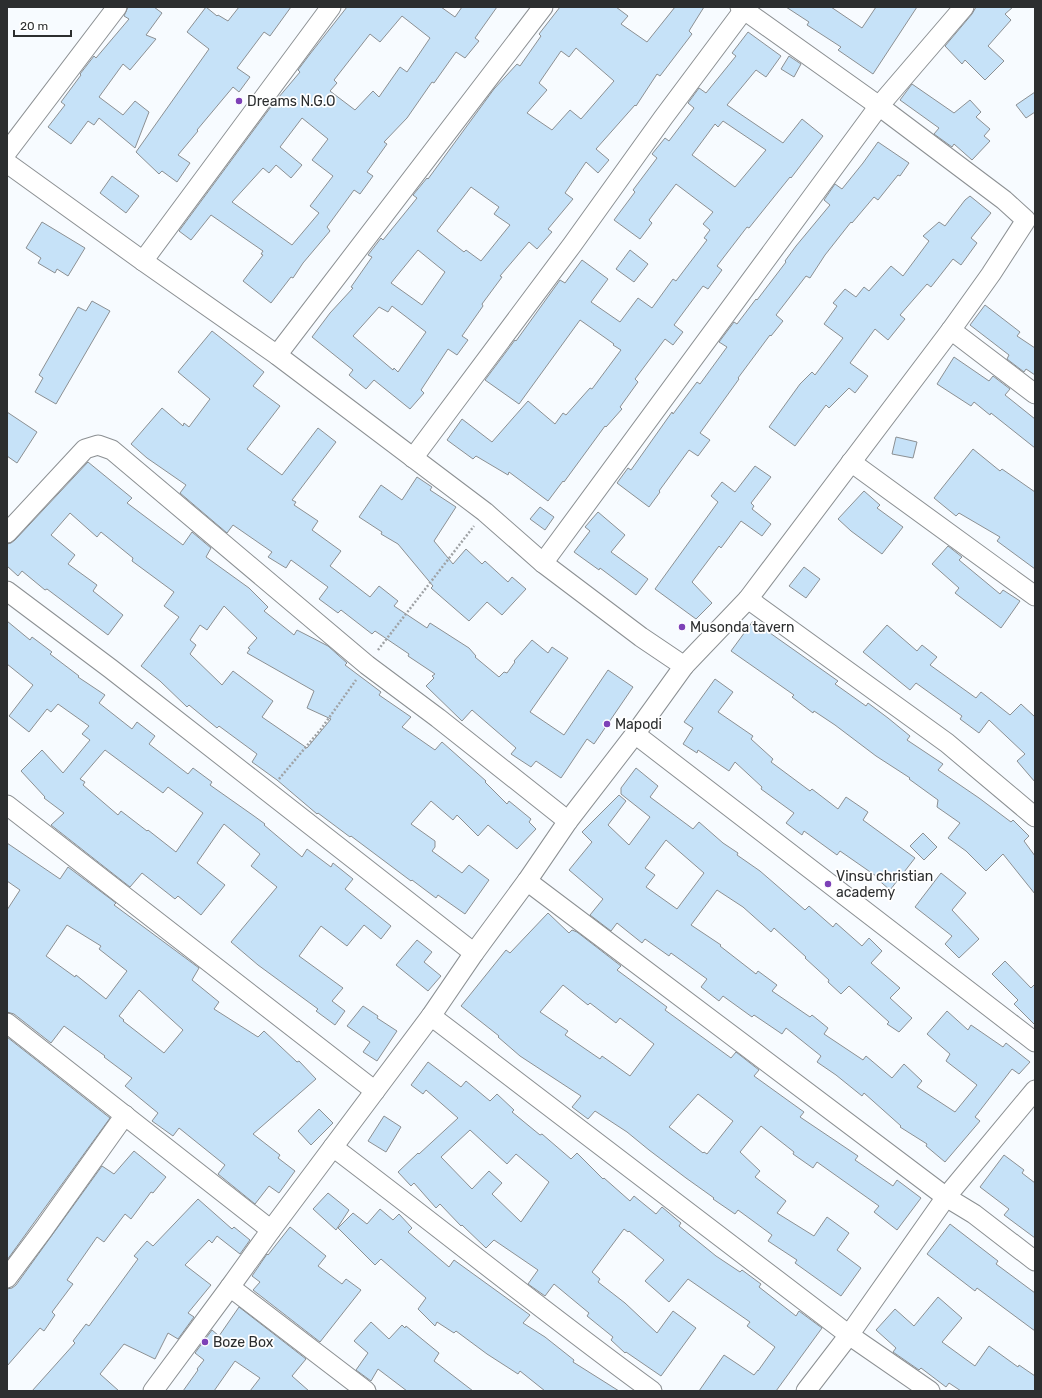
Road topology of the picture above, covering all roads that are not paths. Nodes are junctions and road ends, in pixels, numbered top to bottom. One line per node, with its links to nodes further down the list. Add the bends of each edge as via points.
1 (117, 7): 7 (street)
2 (331, 7): 10 (street)
3 (543, 7): 12 (street)
4 (964, 7): 6 (street)
5 (743, 8): 6 (street); 14 (street)
6 (879, 106): 9 (street); 17 (street)
7 (7, 152)
8 (7, 163): 10 (street)
9 (1030, 218): 11 (street)
10 (143, 261): 12 (street)
11 (951, 330): 13 (street); 15 (street)
12 (277, 355): 14 (street)
13 (1035, 394)
14 (414, 458): 17 (street, via 485,512)
15 (851, 462): 19 (street); 20 (street)
16 (7, 532): 25 (street, via 85,449 98,445 112,450 367,665)
17 (543, 563): 21 (street)
18 (7, 591): 27 (street)
19 (1035, 596)
20 (748, 599): 21 (street); 24 (street, via 948,743)
21 (684, 666): 22 (street)
22 (635, 734): 25 (street); 30 (street)
23 (7, 805): 32 (street)
24 (1035, 817)
25 (568, 821): 26 (street)
26 (527, 881): 27 (street); 35 (street)
27 (474, 953): 28 (street)
28 (431, 1016): 32 (street); 40 (street)
29 (7, 1023): 33 (street)
30 (1035, 1042)
31 (1035, 1090): 35 (street)
32 (375, 1091): 34 (street)
33 (125, 1115): 36 (street); 38 (street)
34 (332, 1148): 36 (street); 43 (street)
35 (946, 1197): 37 (street, via 974,1214); 40 (street)
36 (271, 1230): 39 (street)
37 (1035, 1261)
38 (7, 1278)
39 (230, 1287): 41 (street); 42 (street)
40 (848, 1335): 44 (street); 45 (street)
41 (153, 1391)
42 (366, 1391)
43 (652, 1391)
44 (806, 1391)
45 (930, 1391)

